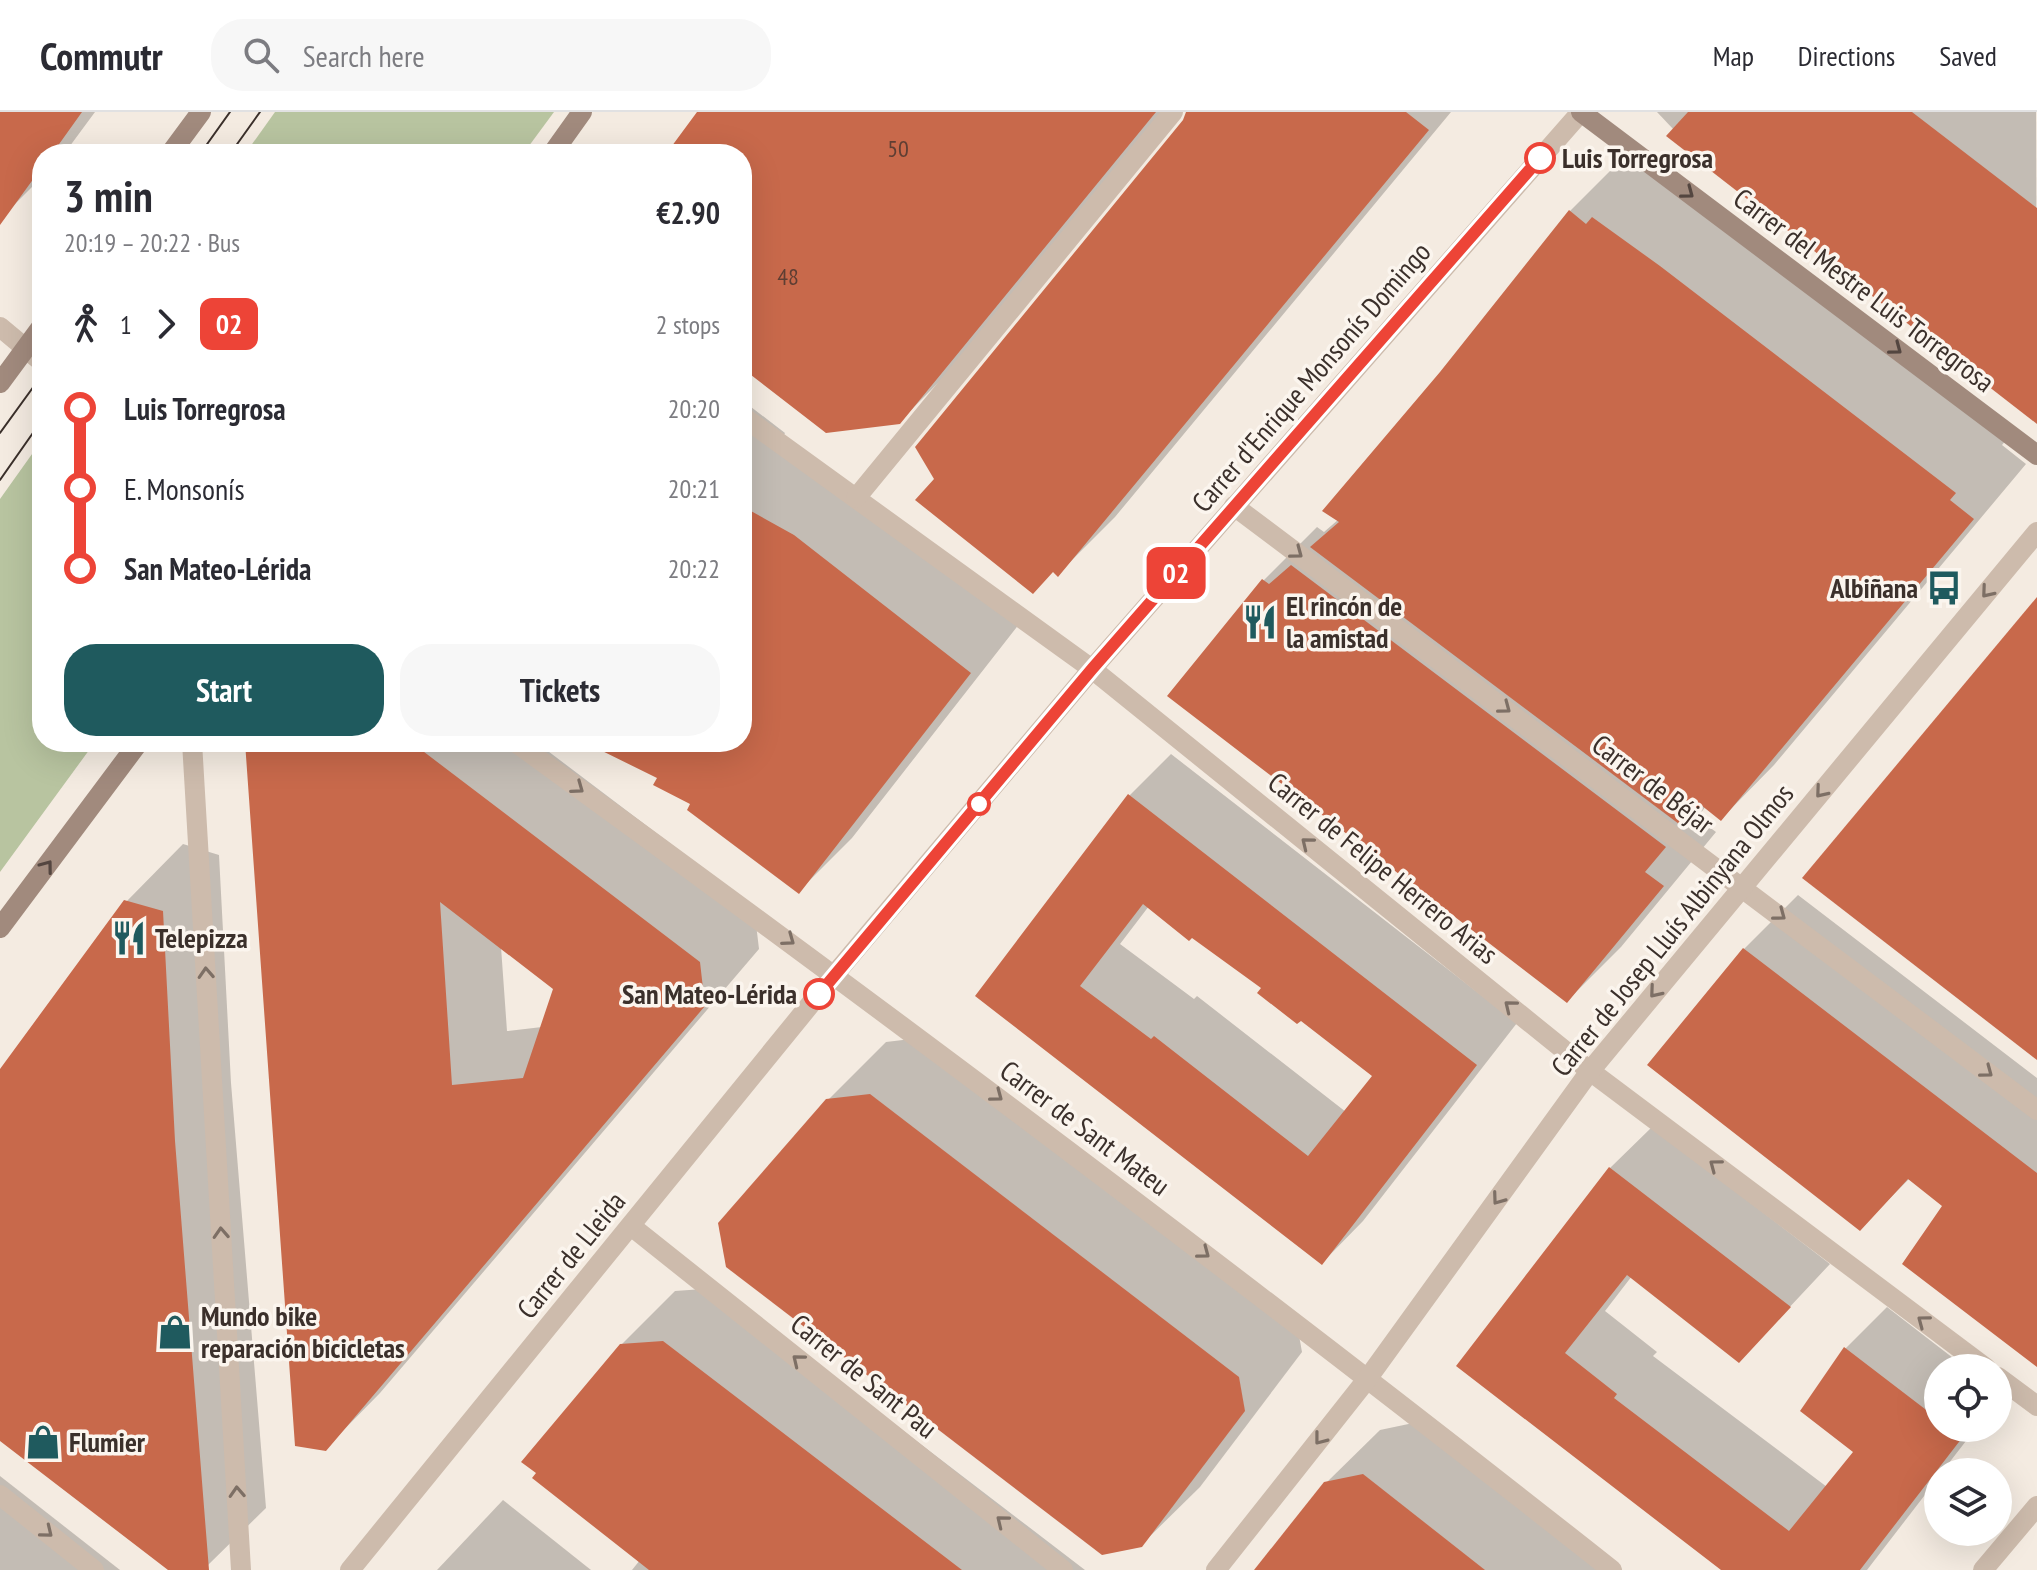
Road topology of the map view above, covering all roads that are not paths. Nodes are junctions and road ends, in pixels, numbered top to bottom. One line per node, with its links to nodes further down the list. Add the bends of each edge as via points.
1 (201, 112): 5 (street)
2 (582, 112): 6 (street)
3 (1173, 112): 14 (street)
4 (1581, 112): 13 (street, Carrer del Mestre Luis Torregrosa, one-way to 13); 15 (street, Carrer d'Enrique Monsonís Domingo)
5 (177, 144)
6 (559, 144)
7 (0, 327): 9 (street)
8 (32, 340): 9 (street)
9 (27, 347): 10 (street); 11 (street)
10 (32, 352)
11 (0, 383)
12 (752, 423): 14 (street, Carrer de Felipe Herrero Arias)
13 (2037, 455)
14 (856, 498): 17 (street, Carrer de Felipe Herrero Arias)
15 (1234, 506): 17 (street, Carrer d'Enrique Monsonís Domingo); 21 (street, Carrer de Béjar, one-way to 21)
16 (2037, 532): 21 (street, Carrer de Josep Lluís Albinyana Olmos, one-way to 21)
17 (1092, 669): 23 (street, Carrer d'Enrique Monsonís Domingo); 24 (street, Carrer de Felipe Herrero Arias, one-way to 17)
18 (132, 752): 22 (street, one-way to 18)
19 (193, 752): 34 (street, one-way to 19)
20 (529, 752): 23 (street, Carrer de Sant Mateu, one-way to 23)
21 (1743, 886): 24 (street, Carrer de Josep Lluís Albinyana Olmos, one-way to 24); 25 (street, Carrer de Béjar, one-way to 25)
22 (0, 928)
23 (835, 974): 26 (street, Carrer de Lleida); 28 (street, Carrer de Sant Mateu, one-way to 28)
24 (1590, 1071): 27 (street, Carrer de Felipe Herrero Arias, one-way to 24); 28 (street, Carrer de Josep Lluís Albinyana Olmos, one-way to 28)
25 (2037, 1110)
26 (631, 1226): 35 (street, Carrer de Lleida); 36 (street, Carrer de Sant Pau, one-way to 26)
27 (1967, 1354)
28 (1368, 1378): 37 (street, Carrer de Josep Lluís Albinyana Olmos, one-way to 37); 38 (street, Carrer de Sant Mateu)
29 (2012, 1387): 30 (street)
30 (2037, 1406)
31 (0, 1495): 33 (street, one-way to 33)
32 (2037, 1506): 39 (street)
33 (94, 1570)
34 (241, 1570)
35 (350, 1570)
36 (1063, 1570)
37 (1216, 1570)
38 (1612, 1570)
39 (1983, 1570)

